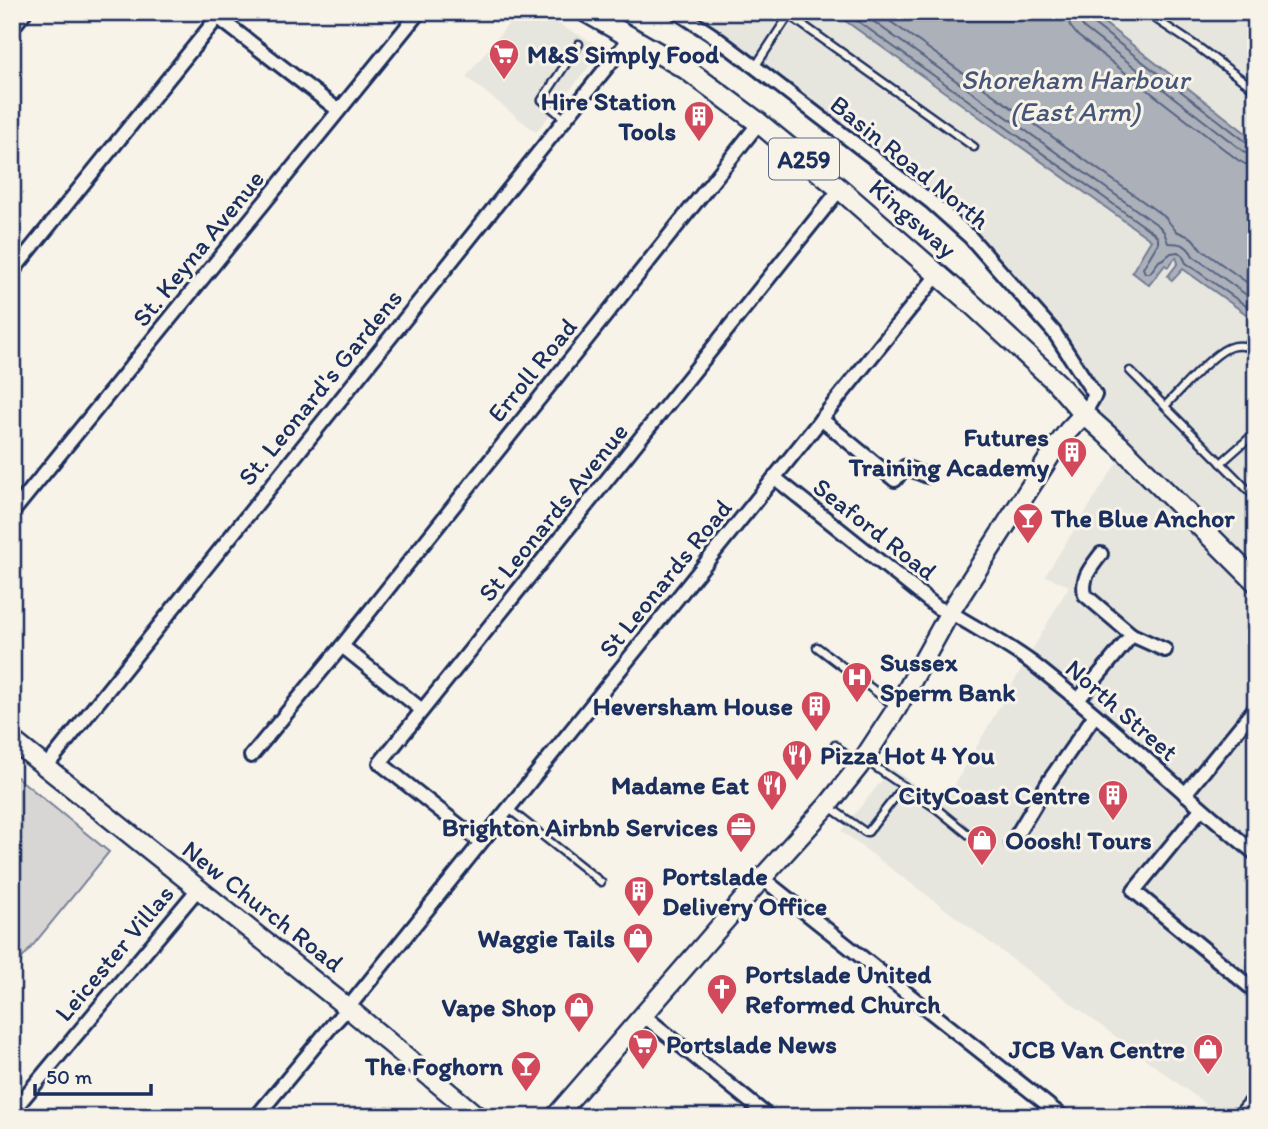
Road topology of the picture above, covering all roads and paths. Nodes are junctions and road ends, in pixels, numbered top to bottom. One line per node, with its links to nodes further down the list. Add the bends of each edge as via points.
1 (25, 12): 8 (street)
2 (419, 12): 13 (street, St. Keyna Avenue)
3 (586, 12): 9 (main road, Kingsway / A259)
4 (677, 12): 11 (street, Basin Road North)
5 (1145, 12): 12 (lane)
6 (788, 14): 11 (lane); 16 (lane)
7 (214, 15): 13 (street); 18 (street)
8 (12, 28)
9 (631, 37): 14 (street, St. Leonard's Gardens); 15 (main road, Kingsway / A259, via 686,69)
10 (579, 44): 14 (lane, via 542,100)
11 (755, 67): 23 (street, Basin Road North, via 970,237 1055,332 1095,395)
12 (1256, 90)
13 (338, 110): 30 (street, St. Keyna Avenue)
14 (565, 118): 47 (street, St. Leonard's Gardens)
15 (759, 122): 17 (main road, Kingsway / A259); 35 (street, Erroll Road)
16 (974, 147)
17 (840, 189): 19 (main road, Kingsway / A259); 41 (street, St Leonards Avenue)
18 (12, 272)
19 (938, 274): 23 (main road, Kingsway / A259, via 1057,383); 24 (street, St Leonards Road)
20 (1256, 349): 22 (lane, via 1229,347)
21 (1130, 371): 22 (lane)
22 (1165, 406): 26 (lane)
23 (1084, 414): 32 (main road, A259); 33 (main road, via 1054,450)
24 (821, 419): 27 (street, via 895,480 905,467); 28 (street, St Leonards Road)
25 (1256, 432): 26 (lane)
26 (1222, 463): 29 (lane)
27 (927, 477)
28 (775, 478): 33 (street, Seaford Road, via 938,608); 51 (street, St Leonards Road)
29 (1256, 498)
30 (12, 513)
31 (1101, 554): 34 (street, via 1084,578 1085,595)
32 (1256, 582)
33 (950, 612): 38 (street, North Street, via 1029,661); 40 (main road)
34 (1132, 635): 37 (street); 38 (street)
35 (342, 646): 41 (street); 45 (street, Erroll Road)
36 (817, 647): 40 (lane)
37 (1165, 650)
38 (1078, 700): 42 (street, North Street)
39 (1256, 707): 49 (street)
40 (897, 708): 46 (main road)
41 (422, 710): 54 (street, St Leonards Avenue, via 380,762)
42 (1095, 715): 49 (street, North Street); 55 (street)
43 (12, 740): 47 (main road, New Church Road)
44 (835, 745): 46 (lane)
45 (251, 756)
46 (861, 762): 48 (lane); 50 (main road)
47 (46, 767): 59 (main road, New Church Road)
48 (904, 786): 50 (lane, via 868,832); 53 (lane)
49 (1185, 794): 52 (street, North Street)
50 (828, 805): 57 (main road)
51 (509, 809): 54 (street, St Leonards Road); 58 (lane)
52 (1201, 809): 56 (street, North Street); 60 (street, via 1134,891)
53 (970, 835)
54 (480, 842): 61 (street, St Leonards Road)
55 (1012, 843)
56 (1256, 854)
57 (762, 878): 62 (main road); 69 (street)
58 (601, 882)
59 (198, 889): 61 (main road, New Church Road); 64 (street, Leicester Villas)
60 (1256, 992)
61 (348, 1008): 65 (street, St Leonards Road); 66 (main road, New Church Road)
62 (643, 1015): 67 (main road); 68 (street)
63 (1256, 1092): 70 (lane)
64 (12, 1112)
65 (256, 1117)
66 (478, 1117)
67 (555, 1117)
68 (769, 1117)
69 (1063, 1117)
70 (1234, 1117)

